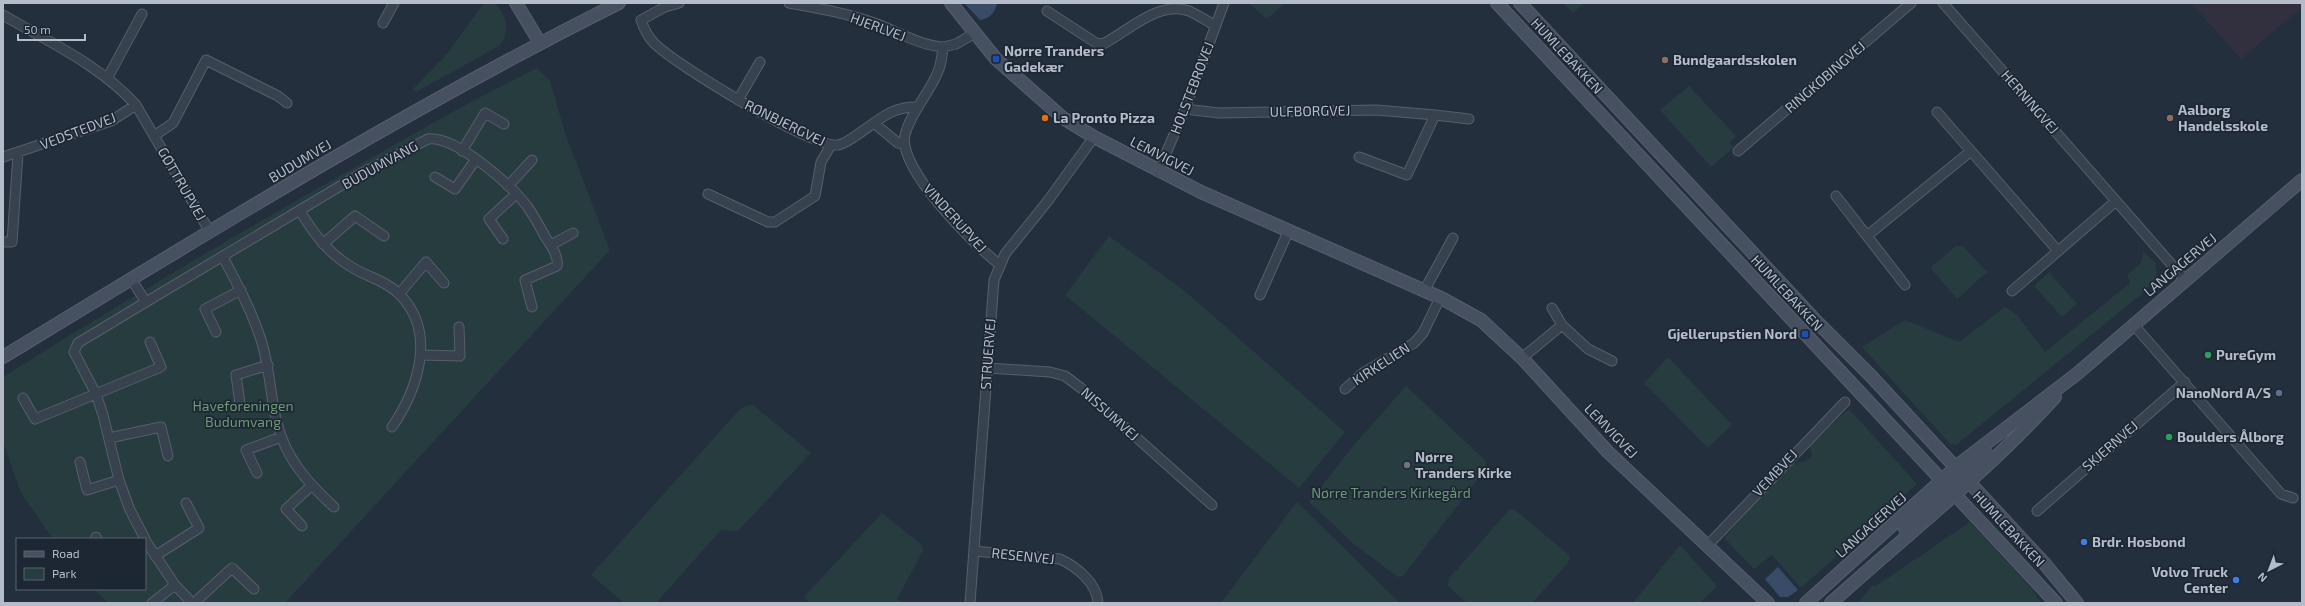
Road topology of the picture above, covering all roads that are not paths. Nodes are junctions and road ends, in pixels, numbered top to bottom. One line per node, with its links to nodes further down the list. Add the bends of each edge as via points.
1 (394, 3): 16 (street)
2 (516, 3): 19 (street)
3 (619, 3): 19 (street, BUDUMVEJ)
4 (679, 3): 23 (street, RØNBJERGVEJ, via 665,7 641,20 645,32 654,44)
5 (789, 3): 12 (street, HJERLVEJ)
6 (951, 3): 18 (street, LEMVIGVEJ)
7 (1224, 3): 17 (street, HOLSTEBROVEJ)
8 (1498, 3): 107 (street, HUMLEBAKKEN)
9 (1520, 3): 104 (street, HUMLEBAKKEN)
10 (1911, 3): 38 (street, RINGKØBINGVEJ)
11 (1943, 3): 52 (street, HERNINGVEJ)
12 (816, 5): 20 (street, HJERLVEJ, via 866,20 923,43)
13 (1047, 11): 17 (street, HOLSTEBROVEJ, via 1096,43 1103,44 1164,9 1188,10)
14 (142, 14): 22 (street)
15 (3, 15): 22 (street, GØTTRUPVEJ)
16 (383, 23)
17 (1216, 26): 27 (street, HOLSTEBROVEJ)
18 (975, 33): 20 (street, via 956,44); 34 (street, LEMVIGVEJ, via 996,59 1037,97 1063,118)
19 (540, 43): 54 (street, BUDUMVEJ, via 333,158)
20 (943, 47): 26 (street, via 936,76)
21 (760, 62): 23 (street, RØNBJERGVEJ)
22 (108, 77): 25 (street, GØTTRUPVEJ)
23 (738, 100): 36 (street, RØNBJERGVEJ, via 822,143)
24 (288, 103): 33 (street, GØTTRUPVEJ, via 206,60 173,124)
25 (136, 105): 33 (street, GØTTRUPVEJ); 40 (street, VEDSTEDVEJ, via 112,122)
26 (918, 107): 32 (street, RØNBJERGVEJ, via 894,110); 35 (street, via 907,130)
27 (1185, 109): 29 (street, ULFBORGVEJ, via 1219,113 1376,110); 45 (street, HOLSTEBROVEJ)
28 (1936, 112): 39 (street)
29 (1435, 115): 30 (street, ULFBORGVEJ); 41 (street, via 1406,175)
30 (1469, 118)
31 (504, 124): 37 (street, via 486,113)
32 (875, 124): 35 (street, via 898,143); 36 (street, RØNBJERGVEJ, via 844,143)
33 (154, 136): 54 (street, GØTTRUPVEJ)
34 (1094, 137): 45 (street, LEMVIGVEJ); 66 (street, STRUERVEJ)
35 (904, 144): 66 (street, VINDERUPVEJ, via 906,155 938,204)
36 (831, 145): 50 (street, via 821,162 815,196 775,222 768,222)
37 (462, 151): 43 (street, BUDUMVANG); 53 (street, BUDUMVANG, via 436,138 428,139 362,173)
38 (1738, 151)
39 (1971, 152): 57 (street); 64 (street)
40 (18, 154): 42 (street, VEDSTEDVEJ); 61 (street, via 12,242)
41 (1359, 156)
42 (3, 157)
43 (476, 160): 46 (street, via 455,189); 48 (street, BUDUMVANG)
44 (532, 160): 48 (street)
45 (1158, 172): 55 (street, LEMVIGVEJ)
46 (435, 177)
47 (2302, 180): 68 (street, LANGAGERVEJ)
48 (508, 186): 49 (street, BUDUMVANG)
49 (516, 194): 60 (street, via 489,219); 63 (street, BUDUMVANG)
50 (708, 194)
51 (1836, 196): 57 (street)
52 (2116, 201): 64 (street); 68 (street, HERNINGVEJ)
53 (300, 211): 62 (street); 65 (street, BUDUMVANG)
54 (210, 232): 67 (street, BUDUMVEJ)
55 (1288, 232): 72 (street, LEMVIGVEJ); 75 (street)
56 (573, 233): 63 (street)
57 (1868, 235): 70 (street)
58 (384, 236): 62 (street, via 355,216)
59 (1453, 238): 72 (street)
60 (503, 240)
61 (3, 242)
62 (323, 244): 74 (street, via 354,269)
63 (551, 245): 78 (street, BUDUMVANG, via 558,262 557,266 525,280)
64 (2058, 251): 73 (street)
65 (223, 257): 71 (street); 77 (street, BUDUMVANG)
66 (999, 264): 90 (street, STRUERVEJ, via 994,280)
67 (131, 279): 77 (street); 86 (street, BUDUMVEJ)
68 (2186, 280): 80 (street, LANGAGERVEJ)
69 (444, 283): 74 (street, via 426,262)
70 (1905, 285)
71 (241, 290): 83 (street, via 205,309); 89 (street)
72 (1424, 291): 76 (street, LEMVIGVEJ)
73 (2012, 291)
74 (399, 294): 85 (street, via 416,320)
75 (1260, 295)
76 (1440, 298): 87 (street, LEMVIGVEJ, via 1481,320); 93 (street, KIRKELIEN, via 1423,333 1414,344 1363,373)
77 (146, 302): 94 (street, BUDUMVANG, via 74,347 76,357)
78 (532, 307)
79 (1552, 308): 81 (street)
80 (2133, 324): 91 (street, LANGAGERVEJ); 92 (street)
81 (1562, 325): 87 (street); 88 (street, via 1588,349)
82 (459, 327): 85 (street, via 460,356)
83 (216, 332)
84 (150, 342): 94 (street, via 161,367)
85 (421, 355): 98 (street, via 418,377 411,397)
86 (3, 357)
87 (1522, 358): 116 (street, LEMVIGVEJ, via 1608,452)
88 (1612, 360)
89 (268, 365): 97 (street, via 236,375); 99 (street)
90 (988, 368): 110 (street, NISSUMVEJ, via 1050,372 1065,376); 117 (street, STRUERVEJ)
91 (2078, 373): 104 (street, LANGAGERVEJ, via 2040,414); 104 (street, LANGAGERVEJ, via 2023,415 2009,433)
92 (2185, 382): 108 (street, via 2281,494); 112 (street, SKJERNVEJ)
93 (1345, 389)
94 (96, 394): 95 (street, via 35,419); 100 (street, BUDUMVANG)
95 (23, 398)
96 (1845, 402): 116 (street, VEMBVEJ)
97 (240, 404)
98 (392, 427)
99 (281, 437): 103 (street, via 246,450); 106 (street, via 295,464)
100 (109, 438): 101 (street, via 161,427); 105 (street, BUDUMVANG)
101 (168, 456)
102 (80, 462): 105 (street, via 87,490)
103 (257, 473)
104 (1961, 475): 107 (street, LANGAGERVEJ); 107 (street); 129 (street, HUMLEBAKKEN, via 2044,563)
105 (119, 480): 114 (street, BUDUMVANG)
106 (311, 486): 111 (street); 113 (street, via 286,509)
107 (1950, 487): 126 (street, LANGAGERVEJ); 127 (street, LANGAGERVEJ, via 1886,546 1875,562); 128 (street, HUMLEBAKKEN)
108 (2293, 498)
109 (186, 503): 118 (street, via 200,528)
110 (1212, 505)
111 (334, 507)
112 (2037, 511)
113 (302, 526)
114 (144, 538)
115 (146, 541): 118 (street, BUDUMVANG)
116 (1707, 546): 125 (street, LEMVIGVEJ)
117 (974, 552): 123 (street, STRUERVEJ); 124 (street, RESENVEJ, via 1060,559 1090,583)
118 (155, 556): 119 (street, BUDUMVANG)
119 (175, 585): 121 (street); 122 (street, BUDUMVANG)
120 (254, 589): 122 (street, BUDUMVANG, via 232,568)
121 (152, 603)
122 (193, 603)
123 (970, 603)
124 (1098, 603)
125 (1768, 603)
126 (1806, 603)
127 (1831, 603)
128 (2056, 603)
129 (2077, 603)

